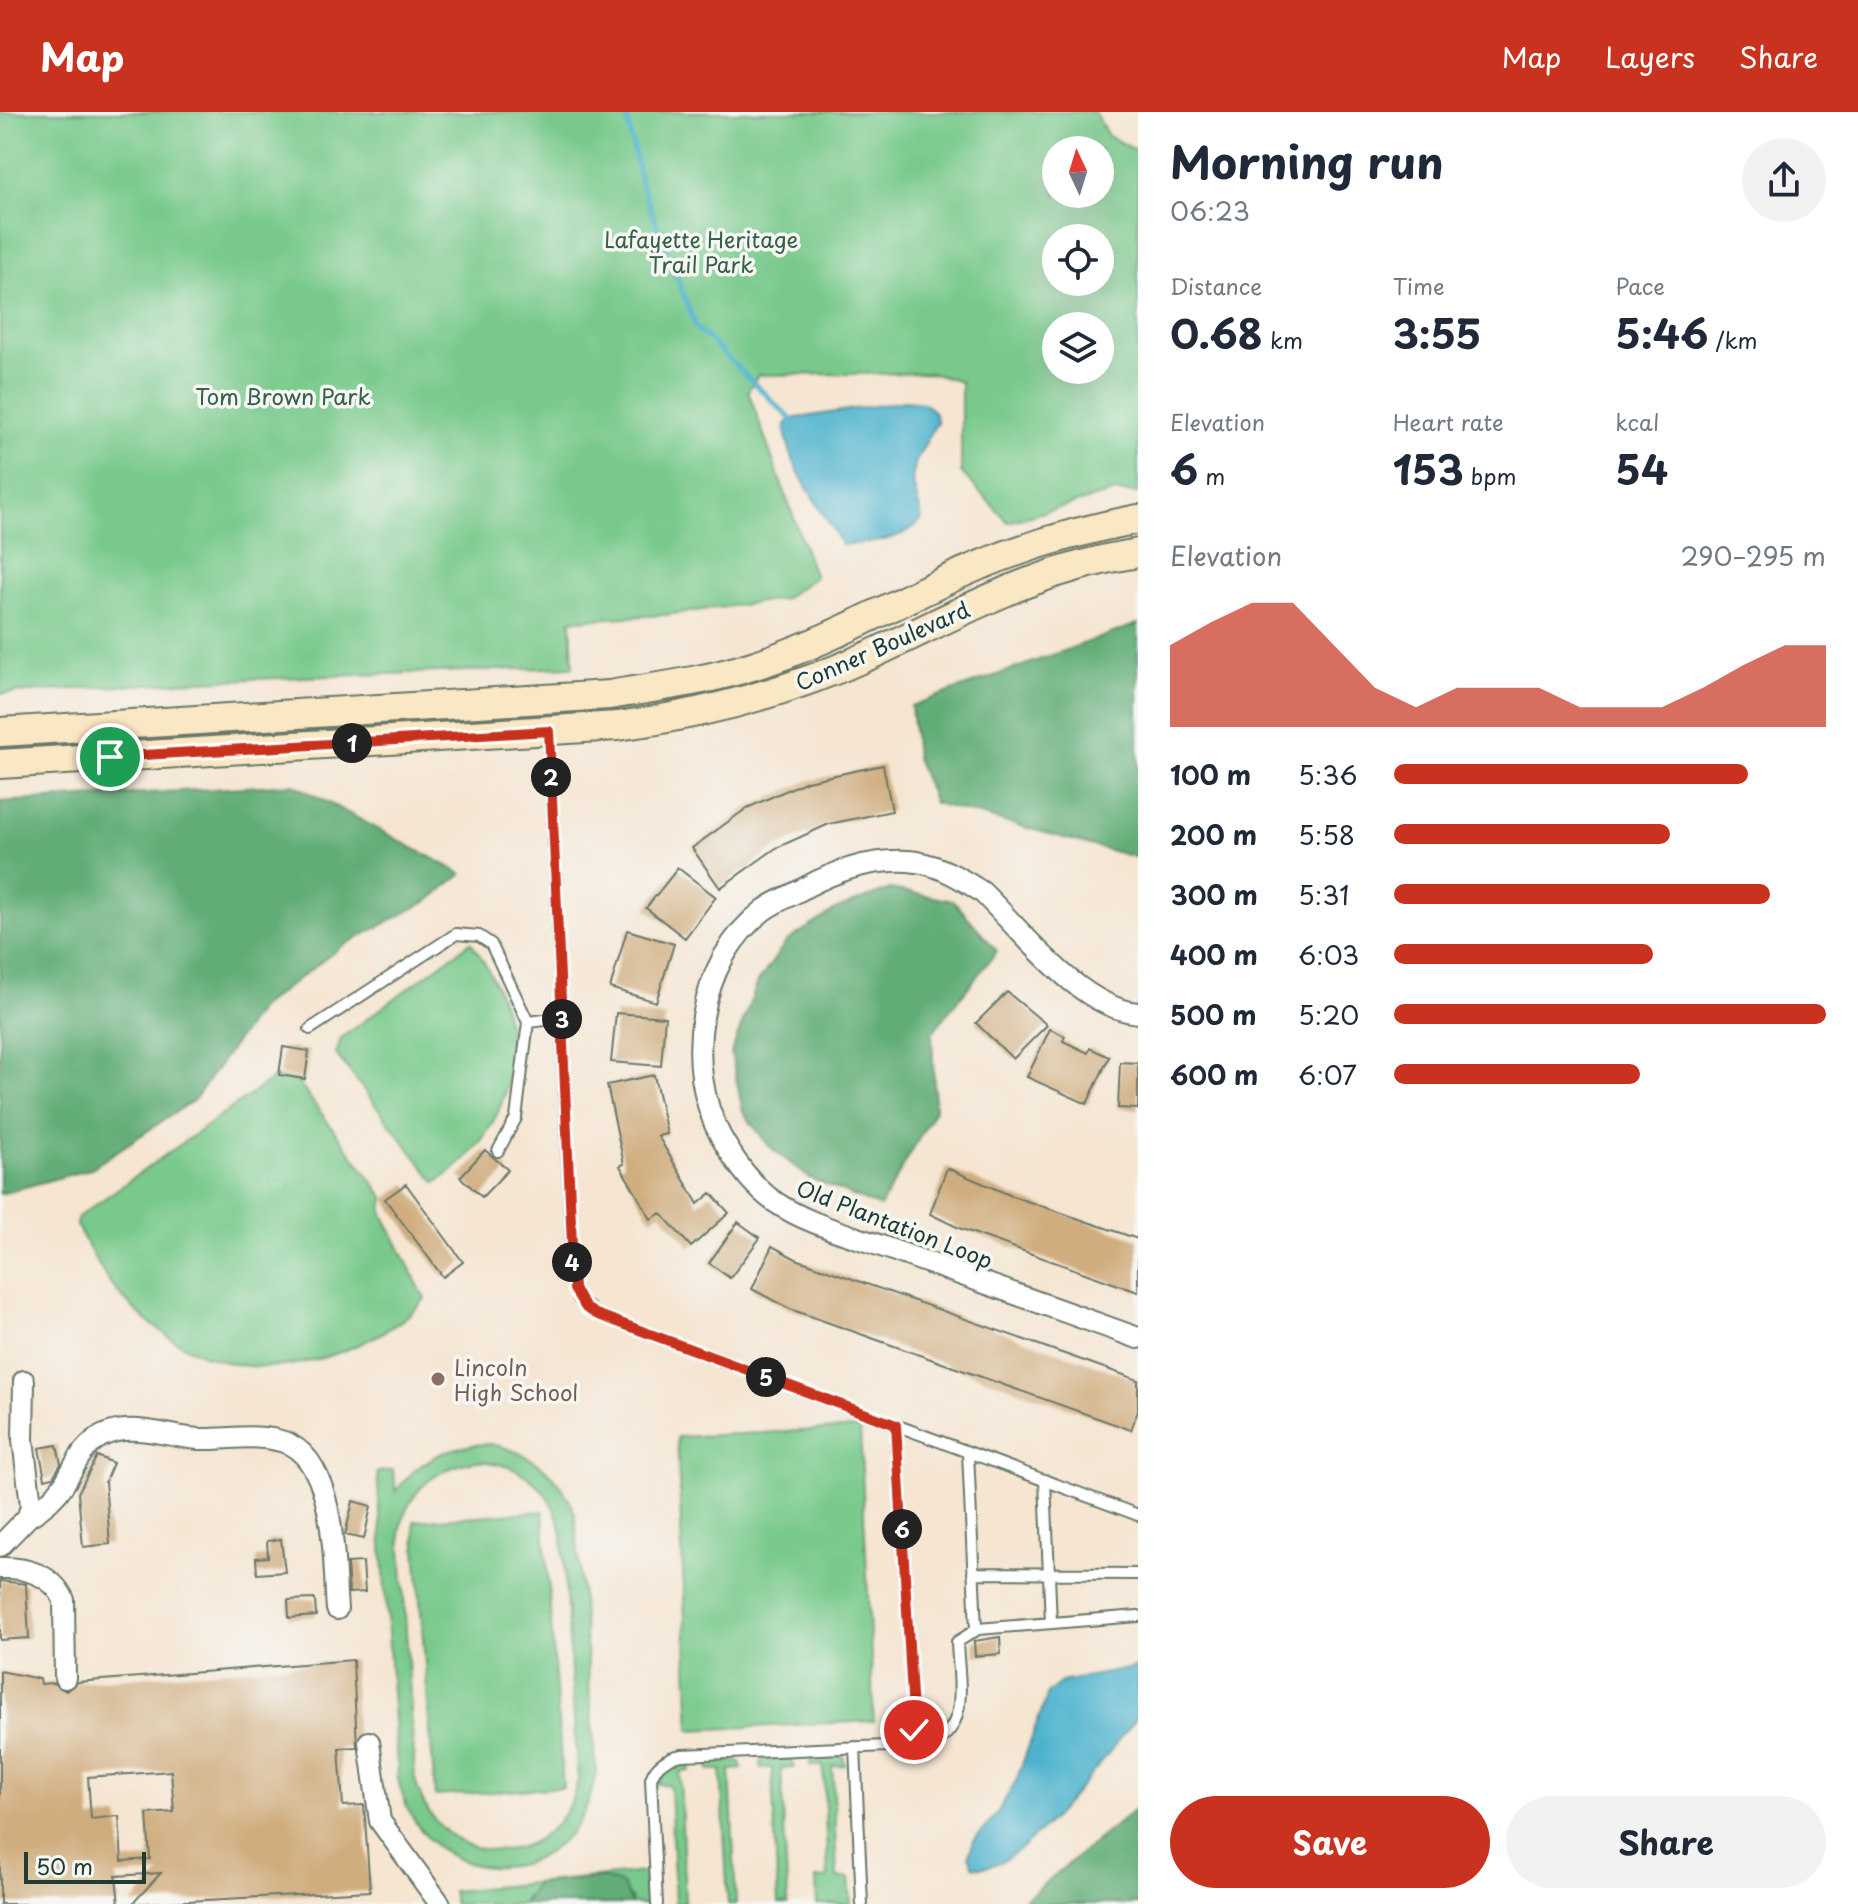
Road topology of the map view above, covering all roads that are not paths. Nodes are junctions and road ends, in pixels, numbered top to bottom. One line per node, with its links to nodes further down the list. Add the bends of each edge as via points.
1 (1138, 519): 3 (main road, Conner Boulevard, via 1015,551 752,666 687,683)
2 (1138, 553): 4 (main road, Conner Boulevard, via 1035,578 958,609 870,655 764,697 658,721)
3 (546, 699): 4 (main road); 5 (main road, Conner Boulevard)
4 (549, 731): 6 (main road, Conner Boulevard); 8 (lane)
5 (0, 732)
6 (0, 764)
7 (1138, 1013): 12 (street, Old Plantation Loop, via 1120,1011 1081,992 964,880 916,862 886,862 828,875 763,911 720,966 700,1043 706,1100 715,1126 730,1153 774,1202)
8 (562, 1018): 9 (lane); 14 (lane, via 573,1283 586,1308)
9 (528, 1022): 10 (lane, via 491,944 479,936 456,934); 11 (lane, via 516,1118)
10 (310, 1029)
11 (498, 1151)
12 (1138, 1338)
13 (24, 1381): 18 (street, via 23,1440 32,1489)
14 (896, 1425): 15 (lane); 30 (lane)
15 (968, 1452): 16 (lane); 21 (lane)
16 (1045, 1480): 17 (lane); 22 (lane)
17 (1138, 1515)
18 (28, 1517): 19 (street); 24 (street, via 55,1496 90,1444 114,1432 284,1442 307,1458 322,1485)
19 (0, 1546)
20 (0, 1568): 28 (street, via 30,1570 59,1589 64,1599)
21 (973, 1573): 22 (lane); 27 (lane)
22 (1049, 1573): 23 (lane); 26 (lane)
23 (1138, 1574)
24 (337, 1609)
25 (1138, 1616): 26 (lane)
26 (1051, 1623): 27 (lane)
27 (976, 1629): 30 (lane, via 957,1642 960,1714 952,1729 932,1744)
28 (65, 1678)
29 (369, 1742): 32 (street, via 380,1821)
30 (915, 1745): 31 (lane)
31 (855, 1747): 33 (lane, via 682,1755 659,1766 650,1786); 34 (lane)
32 (440, 1904)
33 (657, 1904)
34 (862, 1904)

